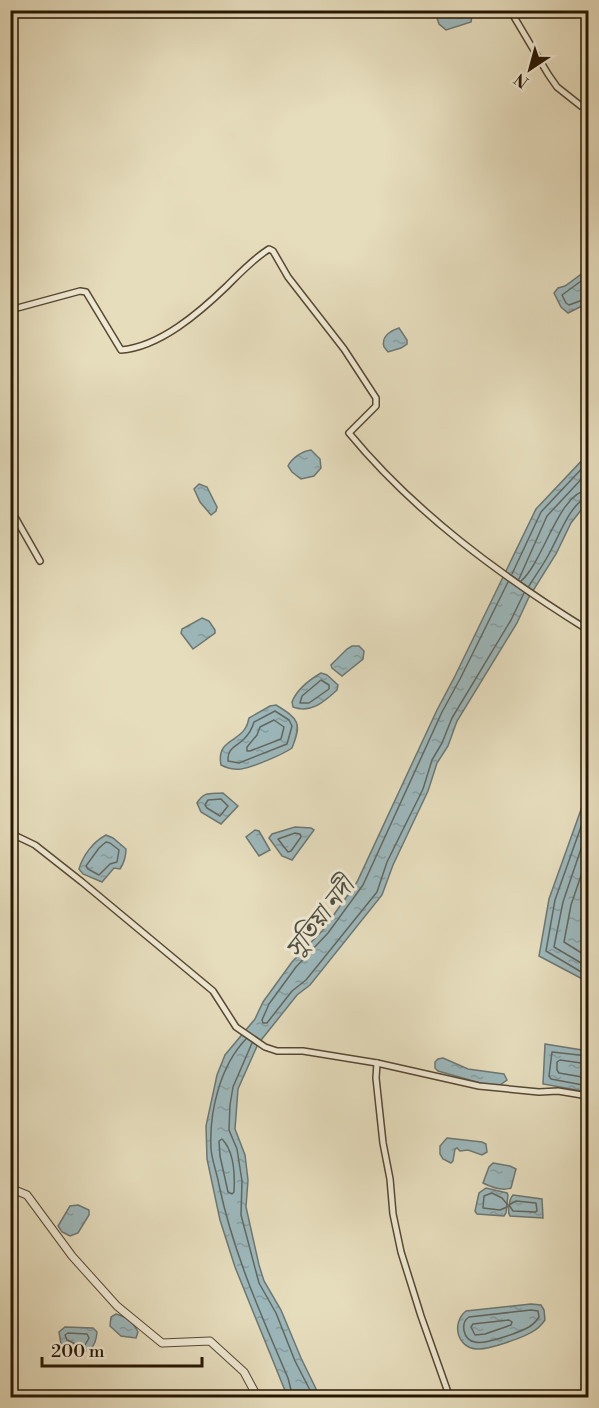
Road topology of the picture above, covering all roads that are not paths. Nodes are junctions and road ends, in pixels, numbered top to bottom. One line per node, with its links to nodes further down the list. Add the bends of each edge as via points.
1 (510, 10): 2 (street, via 557,87 581,106)
2 (588, 105)
3 (10, 310): 6 (street, via 86,292 121,350 130,350 184,322 258,255 273,251 376,398 376,406 349,433 395,486 492,565)
4 (10, 492): 5 (street, via 14,500 11,510)
5 (40, 561)
6 (588, 630)
7 (10, 833): 8 (street, via 35,845 213,991 236,1027 266,1047)
8 (377, 1063): 9 (street, via 479,1086); 12 (street, via 383,1143 401,1252)
9 (588, 1096)
10 (10, 1188): 11 (street, via 27,1195 72,1256 117,1306 162,1343 210,1341 244,1372)
11 (258, 1398)
12 (450, 1398)

